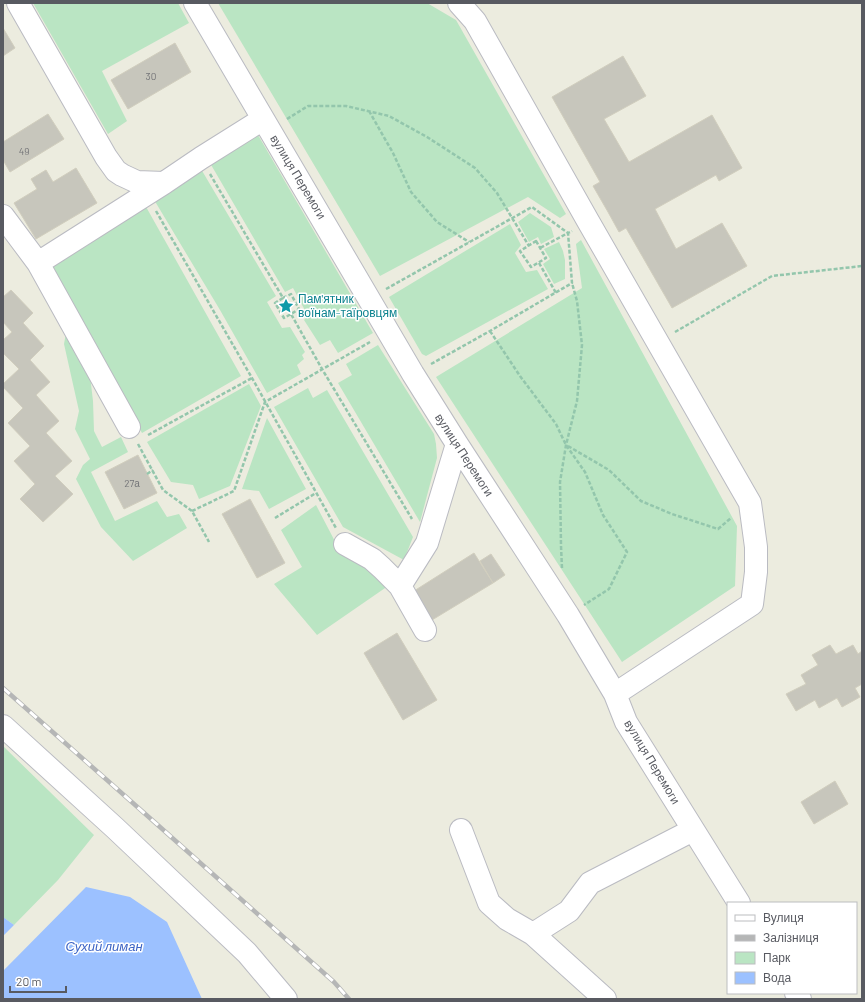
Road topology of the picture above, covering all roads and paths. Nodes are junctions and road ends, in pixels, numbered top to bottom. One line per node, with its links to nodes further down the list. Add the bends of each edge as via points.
1 (18, 3): 7 (street, via 116,171 122,176)
2 (195, 3): 5 (street, вулиця Перемоги)
3 (459, 3): 10 (street, via 475,21)
4 (369, 111): 5 (path, via 346,106 308,106); 9 (path, via 389,116 475,168 496,193); 12 (path, via 393,153 410,192 437,222)
5 (266, 124): 6 (street); 21 (street, вулиця Перемоги)
6 (201, 158): 7 (street); 20 (path)
7 (155, 189): 16 (street); 28 (path)
8 (3, 216): 16 (street)
9 (512, 218): 11 (path, via 532,207); 12 (path); 13 (path)
10 (588, 221): 11 (path); 25 (street)
11 (568, 233): 14 (path); 18 (path)
12 (469, 242): 21 (path)
13 (528, 246): 14 (path, via 536,242); 15 (path, via 520,251 531,268)
14 (540, 248): 15 (path, via 546,258)
15 (539, 262): 19 (path)
16 (38, 263): 30 (street)
17 (862, 266): 25 (path, via 772,276)
18 (572, 283): 19 (path); 32 (path, via 577,301 582,345 577,401)
19 (556, 293): 23 (path)
20 (283, 298): 22 (path, via 290,294 299,309); 22 (path, via 275,302 284,318)
21 (370, 299): 24 (street, вулиця Перемоги)
22 (291, 314): 26 (path)
23 (490, 331): 27 (path); 32 (path, via 556,424)
24 (388, 332): 26 (path); 27 (street, вулиця Перемоги)
25 (658, 342): 36 (street)
26 (322, 369): 29 (path); 40 (path)
27 (413, 374): 31 (street, вулиця Перемоги)
28 (252, 378): 29 (path); 30 (path)
29 (266, 402): 35 (path); 37 (path, via 234,491)
30 (136, 435): 33 (path)
31 (457, 444): 40 (street); 43 (street, вулиця Перемоги)
32 (566, 445): 36 (path, via 609,470 641,501 718,529); 43 (path, via 560,482 564,587); 44 (path, via 585,472 603,515 627,552 609,589)
33 (153, 470): 34 (path); 37 (path, via 163,490)
34 (147, 474)
35 (316, 493): 38 (path); 41 (path)
36 (750, 503): 46 (street, via 756,547 752,604)
37 (192, 511): 39 (path)
38 (275, 518)
39 (209, 542)
40 (427, 543): 42 (street)
41 (346, 544): 42 (street, via 372,559)
42 (400, 586): 45 (street)
43 (555, 594): 44 (street, вулиця Перемоги)
44 (568, 615): 46 (street, вулиця Перемоги)
45 (425, 630)
46 (615, 694): 49 (street, вулиця Перемоги, via 626,722)
47 (3, 726): 52 (street, via 247,953)
48 (461, 830): 51 (street, via 489,903 507,919)
49 (693, 830): 50 (street, вулиця Перемоги); 51 (street, via 590,883 569,911)
50 (738, 902)
51 (533, 934): 53 (street)
52 (286, 999)
53 (605, 999)

